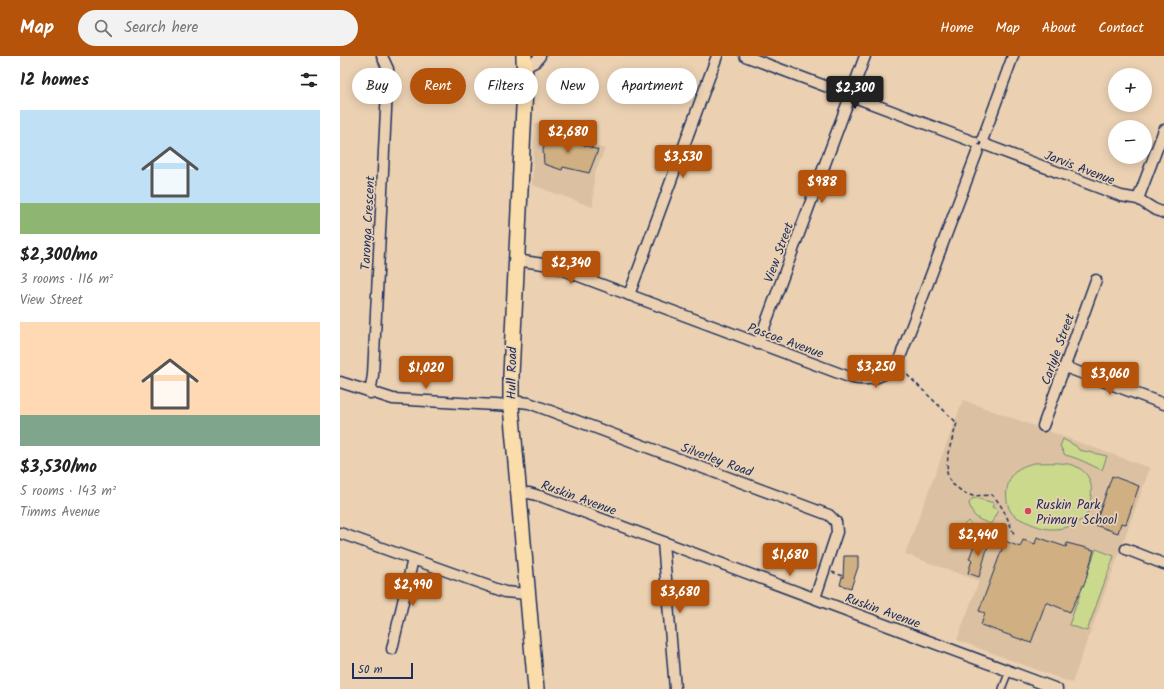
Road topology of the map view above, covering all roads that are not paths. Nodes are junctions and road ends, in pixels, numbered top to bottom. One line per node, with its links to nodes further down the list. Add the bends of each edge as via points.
1 (382, 56): 19 (street, Taronga Crescent, via 388,69 373,375)
2 (540, 56): 7 (street, via 535,62)
3 (717, 56): 15 (street)
4 (745, 56): 8 (street, Jarvis Avenue)
5 (865, 56): 8 (street, View Street)
6 (1013, 56): 10 (street, Pascoe Avenue)
7 (524, 61): 13 (main road, Hull Road, via 525,87)
8 (850, 96): 10 (street, Jarvis Avenue); 16 (street, View Street)
9 (1164, 130): 11 (street)
10 (980, 144): 11 (street, Jarvis Avenue, via 1121,196); 16 (street, Pascoe Avenue, via 902,353 888,372 863,380 849,377)
11 (1138, 199): 12 (street, Jarvis Avenue)
12 (1164, 213)
13 (516, 260): 15 (street, Pascoe Avenue, via 552,266); 20 (main road, Hull Road, via 510,375)
14 (1096, 280): 17 (street, Carlyle Street)
15 (629, 295): 16 (street, Pascoe Avenue)
16 (758, 344)
17 (1064, 367): 21 (street); 22 (street, Carlyle Street)
18 (340, 382): 19 (street, Silverley Road)
19 (370, 392): 20 (street, Silverley Road, via 393,400)
20 (511, 404): 23 (main road, Hull Road); 30 (street, Silverley Road, via 529,403 829,515 836,522 838,532)
21 (1164, 404)
22 (1043, 426)
23 (518, 494): 25 (street, Ruskin Avenue, via 529,493 543,497); 29 (main road, Hull Road)
24 (340, 533): 27 (street)
25 (663, 542): 30 (street, Ruskin Avenue); 34 (street)
26 (1126, 549): 28 (street)
27 (413, 559): 29 (street, via 505,592); 31 (street)
28 (1164, 564)
29 (527, 594): 33 (main road, Hull Road)
30 (815, 598): 32 (street, Ruskin Avenue)
31 (392, 649)
32 (1009, 671): 35 (lane); 36 (street, Ruskin Avenue)
33 (536, 689)
34 (675, 689)
35 (1002, 689)
36 (1057, 689)

